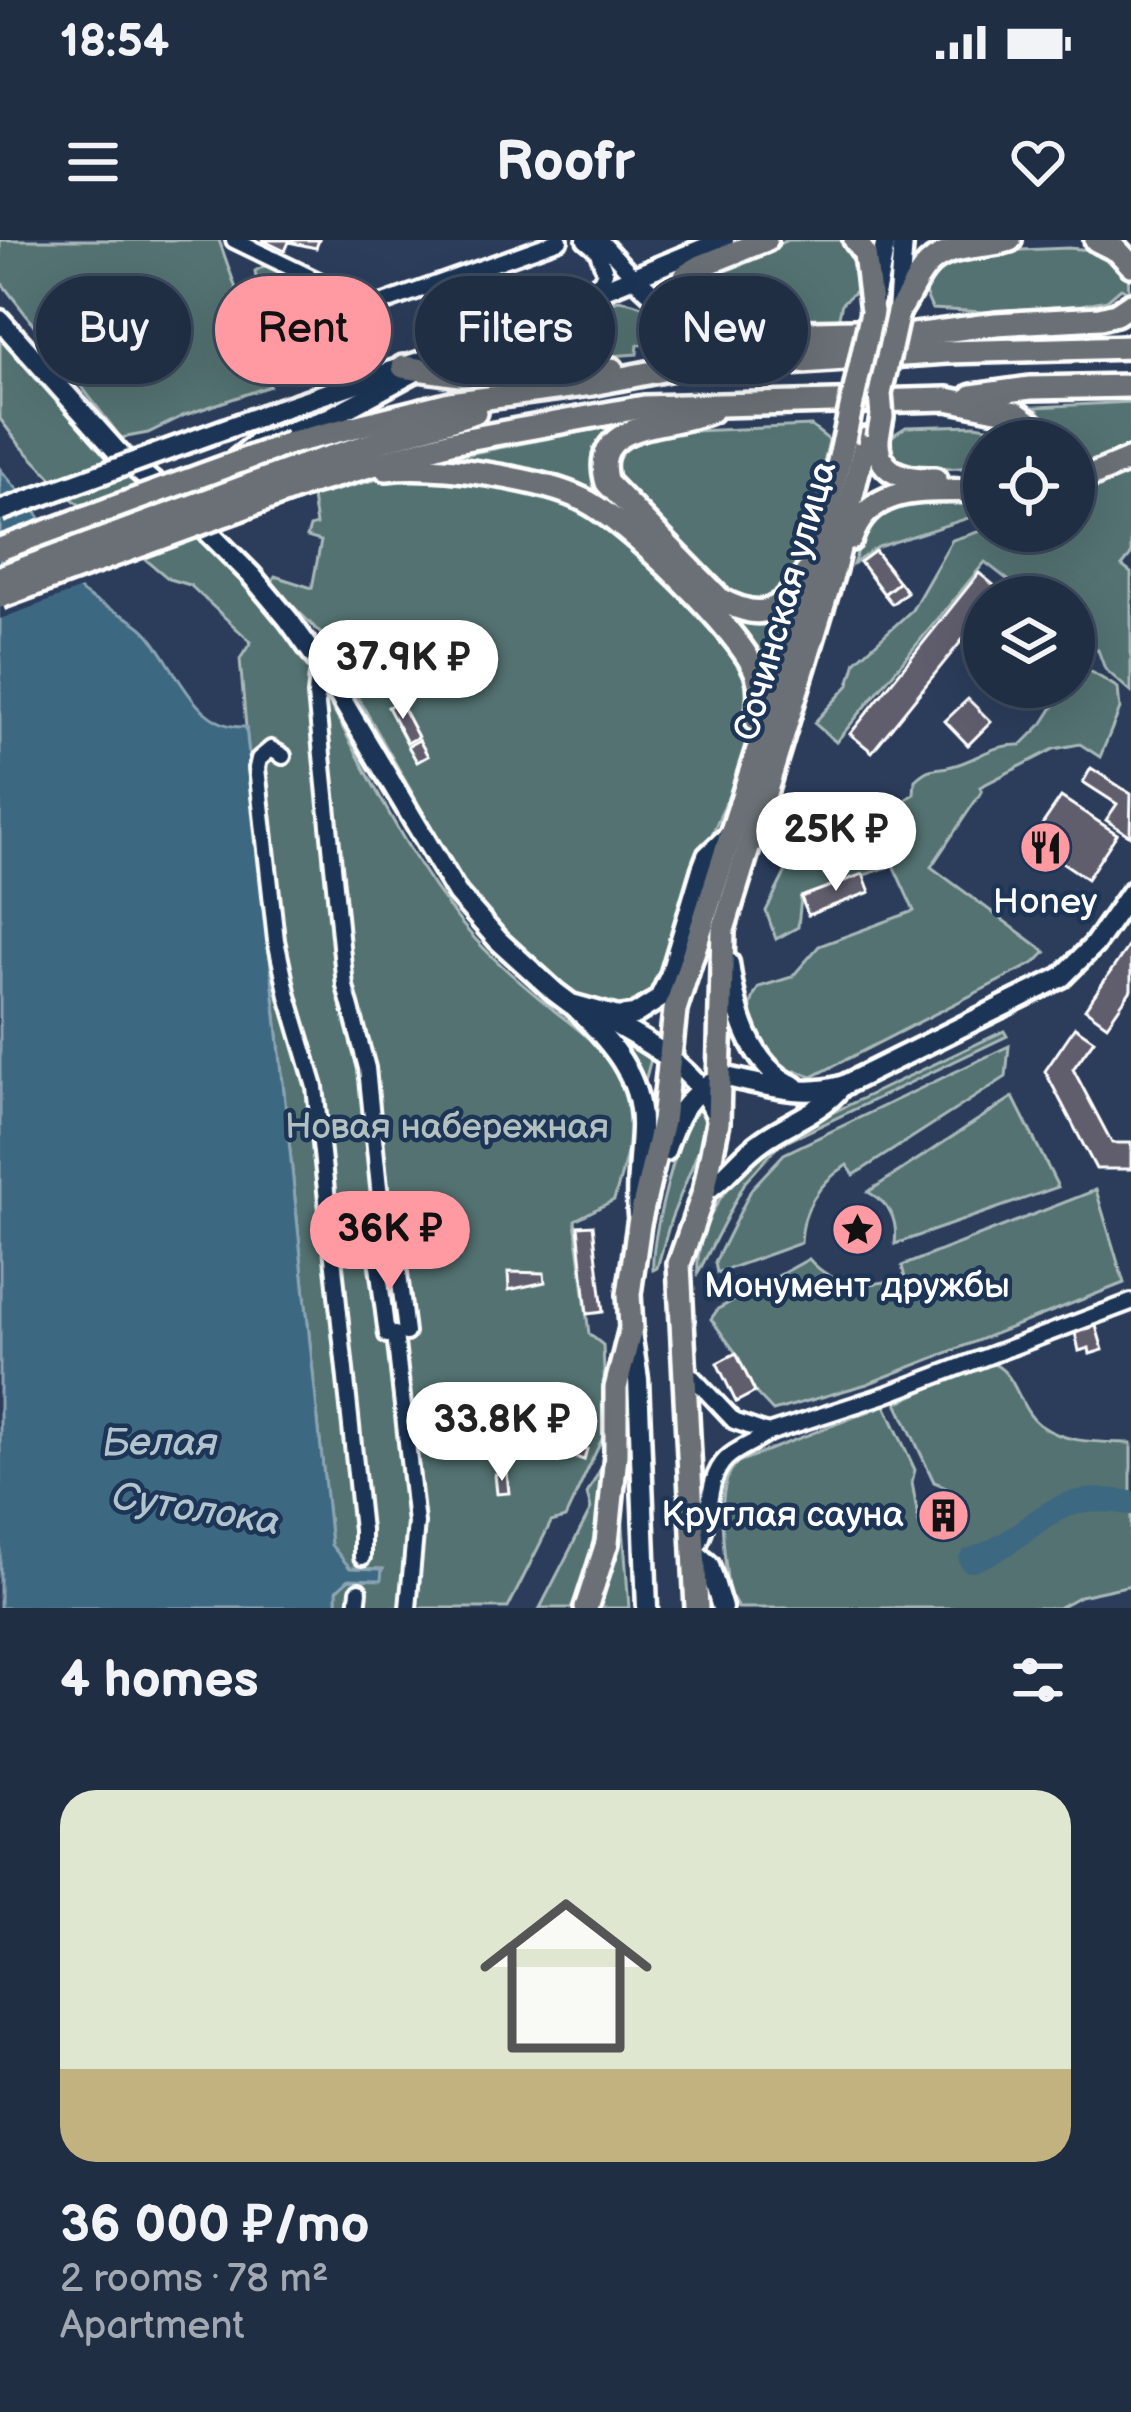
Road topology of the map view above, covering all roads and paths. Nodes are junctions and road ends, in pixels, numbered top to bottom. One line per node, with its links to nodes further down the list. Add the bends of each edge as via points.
1 (233, 240): 2 (street, via 371,307)
2 (560, 240)
3 (585, 240): 15 (street, via 597,250)
4 (599, 240): 16 (street)
5 (724, 240): 16 (street)
6 (766, 240): 17 (main road)
7 (855, 240): 20 (main road)
8 (886, 240): 20 (street)
9 (903, 240): 21 (street)
10 (1010, 240): 21 (main road, via 952,249)
11 (1096, 240): 14 (main road)
12 (1122, 240): 13 (main road)
13 (1131, 244)
14 (1131, 266)
15 (601, 276)
16 (633, 276): 18 (street); 19 (street)
17 (685, 276)
18 (639, 282)
19 (615, 285)
20 (872, 287): 40 (main road, bridge)
21 (906, 288): 40 (main road, Сочинская улица, bridge)
22 (1131, 304): 26 (main road, via 1100,318)
23 (0, 306): 27 (street)
24 (0, 320): 27 (street)
25 (808, 330): 26 (main road)
26 (931, 332): 28 (main road, via 1103,333); 29 (main road)
27 (19, 338): 52 (street, via 122,457 251,575)
28 (1131, 344): 30 (main road)
29 (808, 348)
30 (808, 361)
31 (415, 367): 32 (street)
32 (410, 369): 33 (main road, via 460,376); 39 (street, via 364,403); 47 (street, bridge)
33 (639, 369)
34 (592, 384): 39 (main road, via 450,403); 44 (main road, via 455,417)
35 (1131, 386): 36 (main road)
36 (947, 399): 37 (main road); 38 (main road)
37 (719, 407): 43 (main road, via 644,407 550,421); 49 (main road, via 617,438 605,458 607,483 740,610 776,609)
38 (1026, 420)
39 (288, 438): 48 (main road, bridge)
40 (863, 439): 45 (main road, via 898,476); 49 (main road, Сочинская улица)
41 (1131, 459): 42 (main road)
42 (1095, 474)
43 (338, 475): 44 (main road); 54 (main road, via 454,470 556,489 624,526 732,637 759,679)
44 (302, 476): 50 (main road, bridge); 51 (main road, bridge)
45 (963, 478)
46 (963, 491): 49 (main road, via 902,494 872,505)
47 (0, 511)
48 (0, 549)
49 (824, 566): 54 (main road, Сочинская улица); 57 (main road, Сочинская улица)
50 (0, 577)
51 (0, 597)
52 (323, 668): 58 (street, via 457,893); 76 (street, via 316,694 345,986 367,1068 416,1523)
53 (284, 756): 73 (street, via 271,749 257,768 276,940 315,1087)
54 (742, 792): 55 (main road, Сочинская улица)
55 (729, 835): 58 (street, via 701,869 658,999 617,1017); 59 (main road, Сочинская улица, via 675,1010)
56 (1131, 892): 61 (street, via 1062,977)
57 (723, 930): 60 (main road, Сочинская улица); 61 (street, via 740,1016 762,1060 792,1086)
58 (580, 1007): 59 (street); 67 (street, via 614,1048 640,1109)
59 (676, 1064): 60 (street, via 707,1079); 62 (street); 65 (main road, Сочинская улица)
60 (722, 1076): 61 (street, via 791,1091); 62 (street); 64 (main road, Сочинская улица)
61 (842, 1086): 66 (street)
62 (700, 1088): 63 (street); 64 (street)
63 (683, 1105): 64 (street, via 697,1100); 65 (street)
64 (716, 1114): 66 (main road, Сочинская улица)
65 (650, 1177): 67 (main road, Сочинская улица)
66 (704, 1192): 70 (main road, Сочинская улица, via 679,1264)
67 (639, 1224): 69 (main road, Сочинская улица)
68 (1131, 1302): 71 (street)
69 (631, 1328): 77 (main road, via 616,1388 607,1543); 78 (street, Сочинская улица)
70 (682, 1365): 71 (street, via 734,1421); 72 (main road, Сочинская улица)
71 (768, 1433): 72 (street, via 724,1460)
72 (694, 1552): 79 (main road, Сочинская улица); 80 (street, via 709,1565)
73 (362, 1557)
74 (358, 1591): 75 (street)
75 (357, 1608)
76 (408, 1608)
77 (586, 1608)
78 (647, 1608)
79 (697, 1608)
80 (722, 1608)

